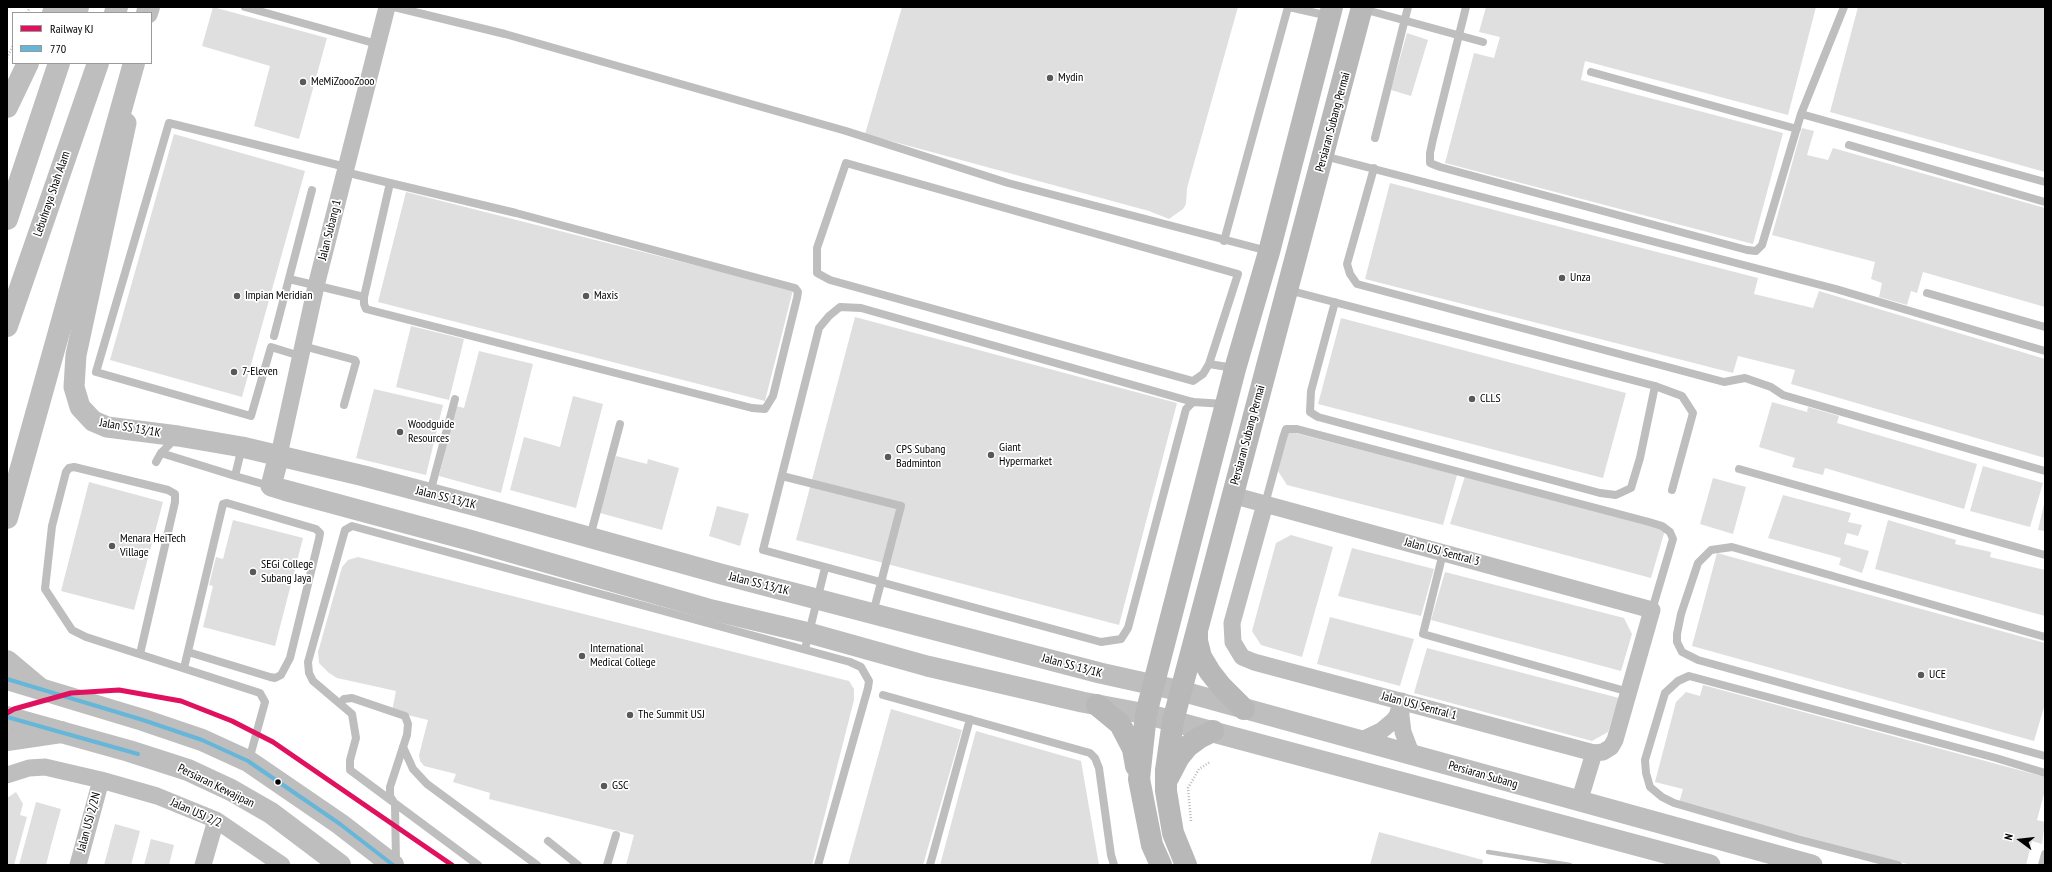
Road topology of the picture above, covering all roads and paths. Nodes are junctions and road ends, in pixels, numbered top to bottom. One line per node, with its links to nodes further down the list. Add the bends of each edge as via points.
1 (245, 7): 13 (lane)
2 (387, 7): 13 (street, Jalan Subang 1)
3 (394, 7): 35 (lane, via 505,34 846,131 1008,183)
4 (1288, 7): 9 (lane); 35 (lane)
5 (1408, 7): 10 (lane)
6 (1466, 7): 11 (lane)
7 (1844, 7): 23 (lane)
8 (1362, 8): 10 (lane); 27 (main road, Persiaran Subang Permai)
9 (1331, 12): 36 (main road)
10 (1405, 19): 11 (lane); 25 (lane)
11 (1459, 34): 12 (lane); 24 (lane, via 1430,153 1430,163 1440,167 1756,251 1762,245)
12 (1483, 42)
13 (377, 44): 29 (street, Jalan Subang 1)
14 (12, 47): 15 (path)
15 (7, 58)
16 (28, 64): 22 (main road)
17 (60, 64): 34 (main road)
18 (98, 64): 43 (main road, Lebuhraya Shah Alam)
19 (135, 64): 56 (street, Jalan SS 13/1K, via 124,139 76,355 74,387 80,407 94,421 108,426)
20 (135, 64): 71 (main road)
21 (1591, 72): 24 (lane)
22 (7, 107)
23 (1801, 114): 24 (lane); 31 (lane)
24 (1797, 129)
25 (1375, 138)
26 (1849, 145): 33 (lane)
27 (1324, 156): 28 (lane); 39 (main road, Persiaran Subang Permai)
28 (1374, 168): 46 (lane, via 1836,289); 62 (lane, via 1347,264 1357,284 1724,382 1745,378 1771,387 1783,395)
29 (345, 170): 30 (lane); 38 (street, Jalan Subang 1); 47 (lane, via 169,123 96,372 251,416 271,347)
30 (390, 182): 41 (lane); 41 (lane, via 782,283 795,288 798,292 797,298 773,396 765,409 611,373 366,309)
31 (2045, 182)
32 (312, 190): 37 (lane)
33 (2045, 202)
34 (7, 219)
35 (1224, 241): 36 (lane)
36 (1268, 252): 49 (main road)
37 (289, 279): 38 (lane); 45 (lane)
38 (316, 286): 41 (lane); 47 (street, Jalan Subang 1)
39 (1287, 290): 42 (lane); 68 (main road, Persiaran Subang Permai)
40 (1927, 293): 44 (lane)
41 (364, 297)
42 (1335, 302): 50 (lane); 50 (lane, via 1311,391 1310,412 1318,418 1600,493 1616,495 1631,488)
43 (7, 326)
44 (2045, 327)
45 (274, 336)
46 (2045, 350)
47 (301, 351): 54 (lane, via 355,360); 59 (street, Jalan Subang 1)
48 (1209, 364): 48 (lane, via 1203,374 1193,381 830,280 817,273 818,248 846,163 1238,274); 49 (lane)
49 (1235, 369): 53 (main road)
50 (1655, 386): 66 (lane, via 1682,396 1693,413)
51 (455, 399): 67 (lane)
52 (1193, 402): 53 (lane); 64 (lane, via 861,308 840,307 819,328); 77 (lane, via 1186,409 1128,628 1121,638 1101,642)
53 (1226, 404): 89 (main road)
54 (344, 405)
55 (620, 424): 72 (lane)
56 (178, 436): 57 (street, Jalan SS 13/1K); 58 (lane)
57 (242, 447): 59 (street, Jalan SS 13/1K); 63 (lane)
58 (161, 453): 60 (lane); 63 (lane)
59 (279, 455): 65 (street); 67 (street, Jalan SS 13/1K)
60 (156, 462)
61 (1739, 470): 75 (lane)
62 (2045, 471)
63 (235, 476): 65 (lane)
64 (782, 476): 76 (lane, via 763,550); 77 (lane, via 901,506)
65 (271, 486): 73 (street)
66 (1672, 490)
67 (430, 494): 70 (street, Jalan SS 13/1K)
68 (1232, 495): 69 (street, Jalan USJ Sentral 3); 81 (main road, Persiaran Subang Permai)
69 (1265, 504): 74 (street, Jalan USJ Sentral 3); 79 (lane, via 1284,434 1286,430 1297,429 1649,522 1662,526 1670,532 1672,539); 94 (street, Jalan USJ Sentral 1, via 1232,623 1231,632 1236,650 1242,657 1254,662)
70 (477, 506): 72 (street, Jalan SS 13/1K); 73 (street)
71 (7, 518)
72 (590, 538): 78 (street, Jalan SS 13/1K)
73 (466, 548): 83 (street, via 704,608); 95 (lane, via 352,526 345,530 308,662 313,680)
74 (1443, 553): 79 (street, Jalan USJ Sentral 3); 92 (lane, via 1423,634)
75 (2045, 555)
76 (825, 568): 77 (lane); 78 (lane)
77 (881, 582): 80 (lane)
78 (817, 599): 80 (street, Jalan SS 13/1K); 83 (lane)
79 (1652, 610): 92 (street)
80 (873, 613): 89 (street, Jalan SS 13/1K)
81 (1197, 626): 91 (main road, Persiaran Subang Permai); 97 (main road, via 1201,657 1221,686)
82 (2045, 637): 109 (lane, via 1732,547 1711,550 1698,563 1677,634 1677,642 1682,652 1698,660)
83 (807, 641): 96 (street); 133 (lane, via 861,667 869,681)
84 (188, 652): 84 (lane, via 270,677 281,675 291,657 320,533 316,529 223,504); 87 (lane)
85 (140, 654): 85 (lane, via 175,494 168,490 74,467 69,468 52,526 45,589 72,630); 87 (lane)
86 (7, 661): 90 (main road)
87 (184, 668): 110 (lane, via 253,690 264,698)
88 (7, 679): 90 (main road)
89 (1154, 685): 91 (street, Persiaran Subang); 98 (main road)
90 (38, 687): 110 (main road, via 202,740)
91 (1181, 691): 97 (street, Persiaran Subang); 101 (main road, Persiaran Subang Permai)
92 (1629, 692): 108 (street, via 1611,747 1603,752)
93 (883, 695): 100 (lane)
94 (1402, 701): 105 (street, via 1393,721 1381,731); 107 (street, via 1403,732); 108 (street, Jalan USJ Sentral 1)
95 (341, 703): 106 (lane, via 344,699 352,698 405,716 408,724); 118 (lane, via 352,714 355,725 356,738 350,770)
96 (1097, 705): 98 (street); 114 (main road, via 1120,724 1133,749)
97 (1244, 708): 105 (street, Persiaran Subang)
98 (1146, 714): 101 (street); 114 (main road)
99 (7, 716): 103 (main road, Persiaran Kewajipan)
100 (970, 719): 134 (lane); 135 (lane, via 1082,750 1095,758 1099,768)
101 (1173, 721): 102 (street); 116 (main road, Persiaran Subang Permai, via 1166,762)
102 (1213, 731): 116 (main road, via 1188,746 1172,770); 138 (street)
103 (61, 732): 104 (main road); 127 (main road, Persiaran Kewajipan, via 188,770 224,787 271,813)
104 (7, 740)
105 (1362, 740): 107 (street, Persiaran Subang)
106 (403, 747): 118 (lane, via 390,787 390,796); 130 (lane, via 413,769 427,784)
107 (1411, 753): 117 (street, Persiaran Subang)
108 (1594, 753): 117 (street)
109 (2045, 756)
110 (248, 761): 128 (main road, via 340,824)
111 (1210, 762): 120 (path, via 1199,770 1188,788)
112 (2045, 773): 140 (lane, via 1689,676 1678,681 1665,693 1646,760 1650,787 1662,798 1798,839)
113 (7, 775): 115 (street, Jalan USJ 2/2, via 29,768 45,767)
114 (1139, 779): 136 (main road, via 1152,845)
115 (101, 780): 119 (street, Jalan USJ 2/2, via 157,796); 124 (street, Jalan USJ 2/2N)
116 (1166, 785): 137 (main road, Persiaran Subang Permai, via 1173,833)
117 (1579, 802): 139 (street, Persiaran Subang)
118 (395, 804): 128 (lane); 129 (lane)
119 (216, 820): 125 (street); 126 (street, Jalan USJ 2/2)
120 (1192, 824)
121 (616, 834): 132 (lane)
122 (548, 841): 131 (lane)
123 (2045, 854): 141 (lane)
124 (78, 865)
125 (203, 865)
126 (282, 865)
127 (340, 865)
128 (394, 865)
129 (478, 865)
130 (537, 865)
131 (578, 865)
132 (607, 865)
133 (818, 865)
134 (930, 865)
135 (1114, 865)
136 (1161, 865)
137 (1186, 865)
138 (1710, 865)
139 (1812, 865)
140 (1898, 865)
141 (2042, 865)

